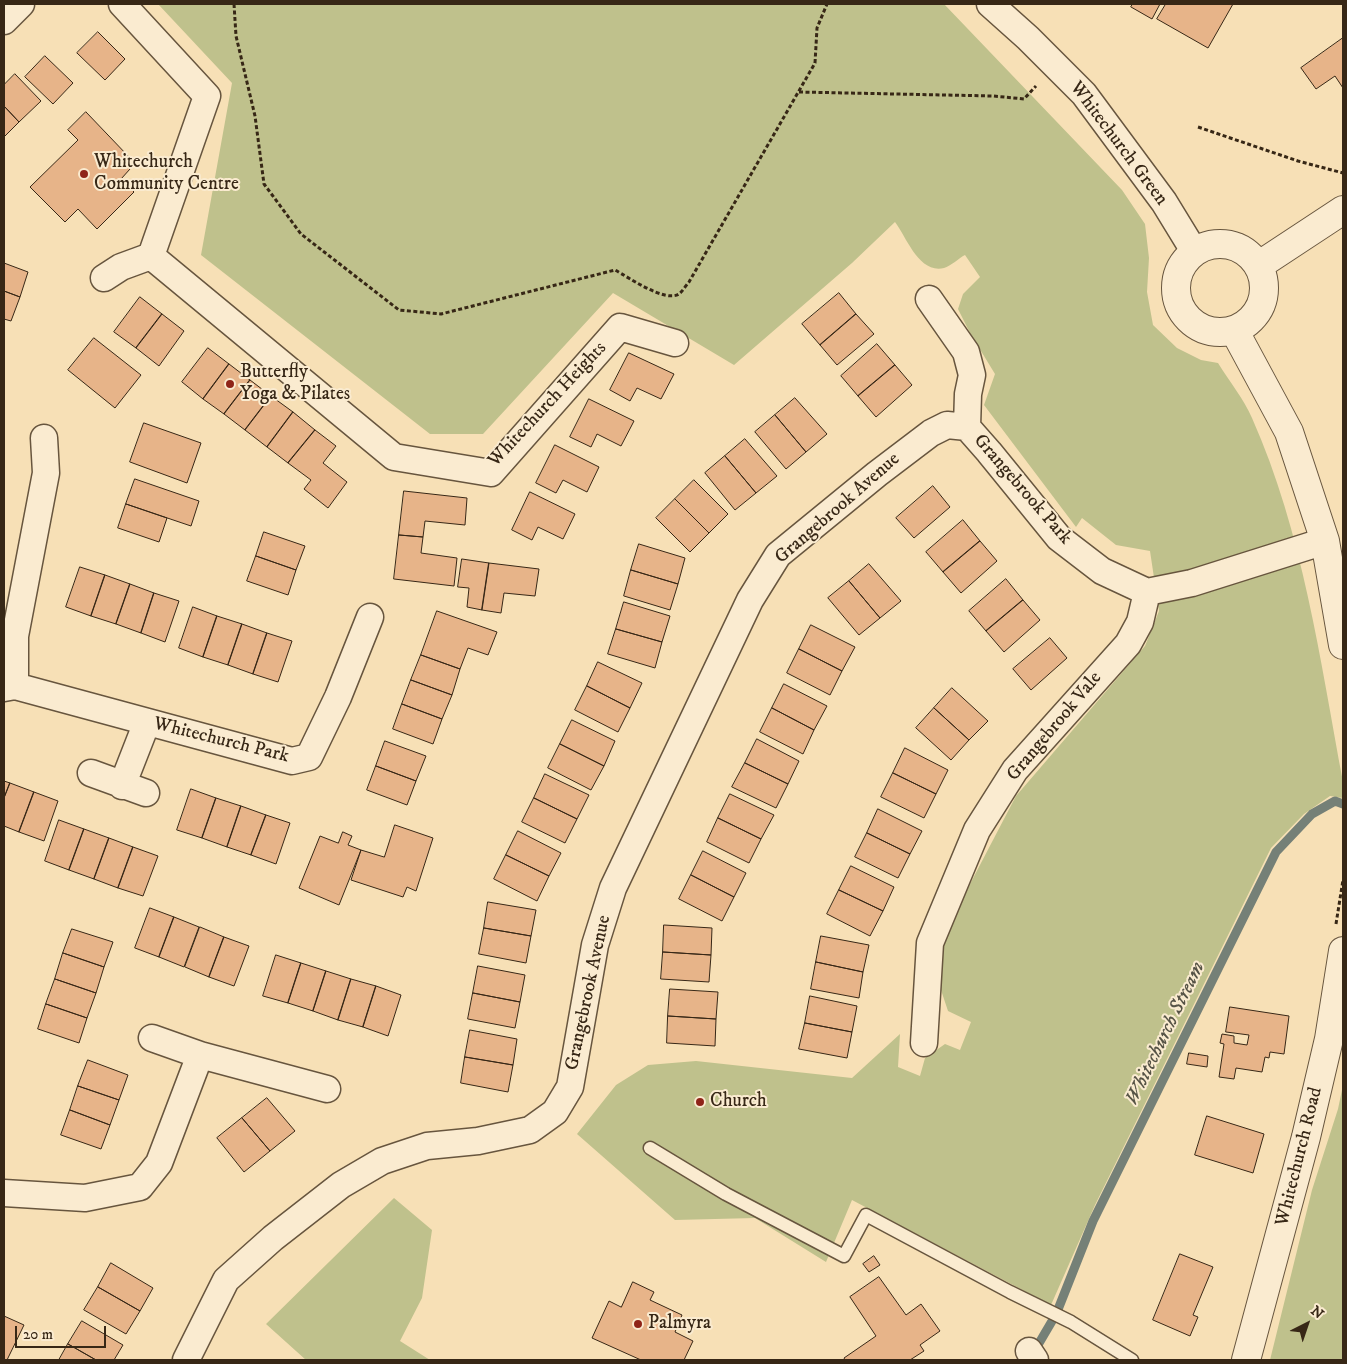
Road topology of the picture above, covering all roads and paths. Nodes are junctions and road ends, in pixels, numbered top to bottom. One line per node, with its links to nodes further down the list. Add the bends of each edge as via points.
1 (21, 4): 6 (street)
2 (122, 4): 13 (street, via 207,96)
3 (234, 4): 8 (path, via 236,36 255,116 264,184 301,234 399,310 441,314 614,270 657,293 670,297 679,294)
4 (826, 4): 8 (path, via 817,28 815,63)
5 (990, 4): 12 (street, Whitechurch Green, via 1084,94 1164,202)
6 (4, 21)
7 (1041, 80): 8 (path, via 1024,99)
8 (799, 92)
9 (1198, 127): 10 (path)
10 (1343, 173)
11 (1343, 210): 14 (street)
12 (1194, 251): 14 (street, via 1222,243 1236,246 1249,254); 17 (street, via 1178,273 1177,301 1194,324 1213,331)
13 (152, 256): 15 (street, via 121,267); 18 (street, Whitechurch Heights, via 394,457 490,472 620,327)
14 (1258, 266): 17 (street, via 1263,278 1262,304 1246,324)
15 (104, 278)
16 (929, 300): 19 (street, Grangebrook Park, via 966,352 972,376)
17 (1234, 330): 21 (street, via 1288,432)
18 (675, 343)
19 (967, 427): 22 (street, Grangebrook Park, via 1059,538 1102,571); 35 (street, Grangebrook Avenue, via 947,425 924,437 863,485 778,555 750,600 613,888 595,945 570,1087 555,1112 530,1130 478,1141 427,1146 382,1161 341,1185 226,1280)
20 (44, 438): 25 (street, Whitechurch Park, via 46,473 15,636)
21 (1325, 541): 22 (street, via 1192,583); 24 (street)
22 (1147, 592): 30 (street, Grangebrook Vale, via 1140,622 1128,644 1015,770 977,830 930,943)
23 (370, 617): 26 (street, Whitechurch Park, via 338,697 309,757 292,762)
24 (1343, 645)
25 (9, 687): 26 (street, Whitechurch Park)
26 (147, 722): 27 (street, via 134,790)
27 (91, 773)
28 (1343, 951): 37 (street, Whitechurch Road, via 1329,1039 1306,1138)
29 (152, 1038): 31 (street)
30 (924, 1043)
31 (200, 1055): 32 (street); 34 (street, via 159,1163 140,1187 85,1198)
32 (327, 1089)
33 (650, 1148): 36 (lane, via 726,1194 844,1256 866,1215 1071,1322)
34 (4, 1193)
35 (186, 1360)
36 (1132, 1360)
37 (1246, 1360)

